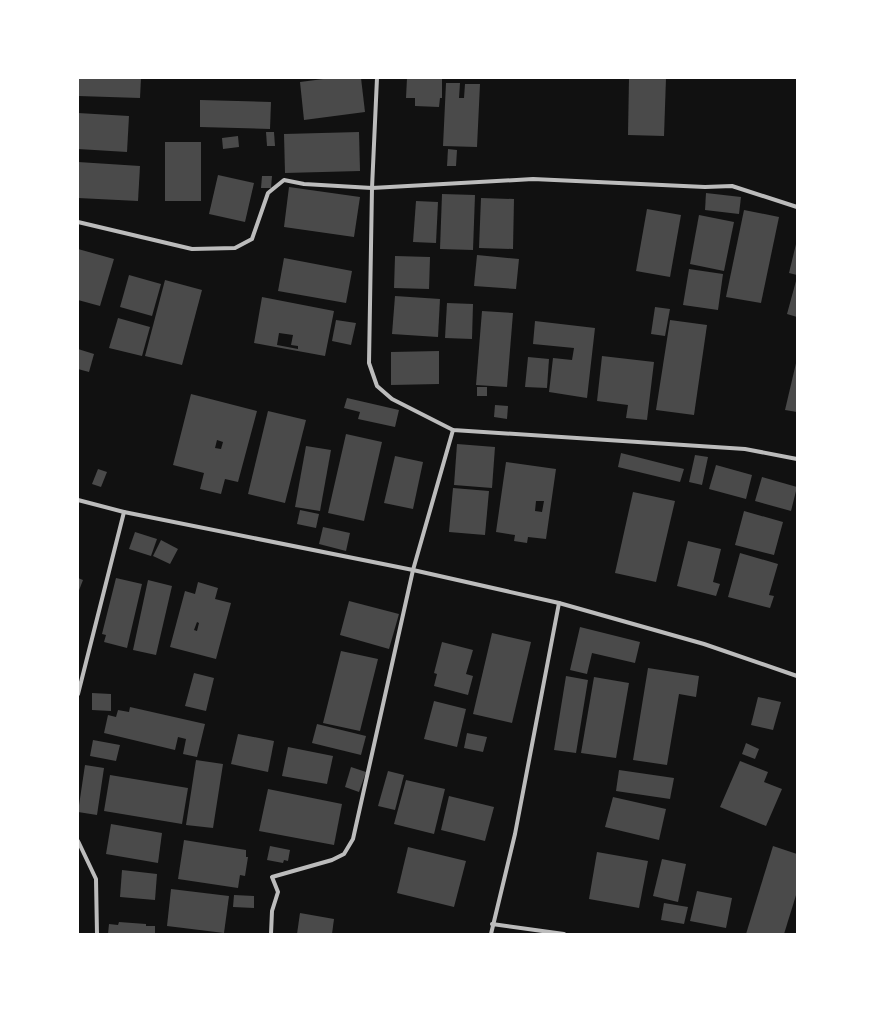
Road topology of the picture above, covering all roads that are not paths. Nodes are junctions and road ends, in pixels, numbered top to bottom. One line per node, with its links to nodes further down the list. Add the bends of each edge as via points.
1 (377, 78): 2 (street)
2 (372, 188): 3 (street, via 533,179 732,186); 4 (street, via 304,184 284,180 268,193 252,239 235,248 192,249); 5 (street, via 369,363 377,386 392,399)
3 (797, 207)
4 (78, 222)
5 (453, 430): 6 (street, via 745,449); 9 (street)
6 (797, 459)
7 (78, 500): 8 (street)
8 (124, 512): 9 (street); 12 (street)
9 (413, 570): 10 (street); 16 (street, via 353,839 344,854 332,860 272,877 278,892 272,911)
10 (559, 603): 11 (street, via 704,644); 14 (street, via 514,834)
11 (797, 676)
12 (78, 694)
13 (78, 841): 15 (street, via 96,879)
14 (492, 924): 17 (street); 18 (street)
15 (97, 934)
16 (272, 934)
17 (490, 934)
18 (564, 934)

